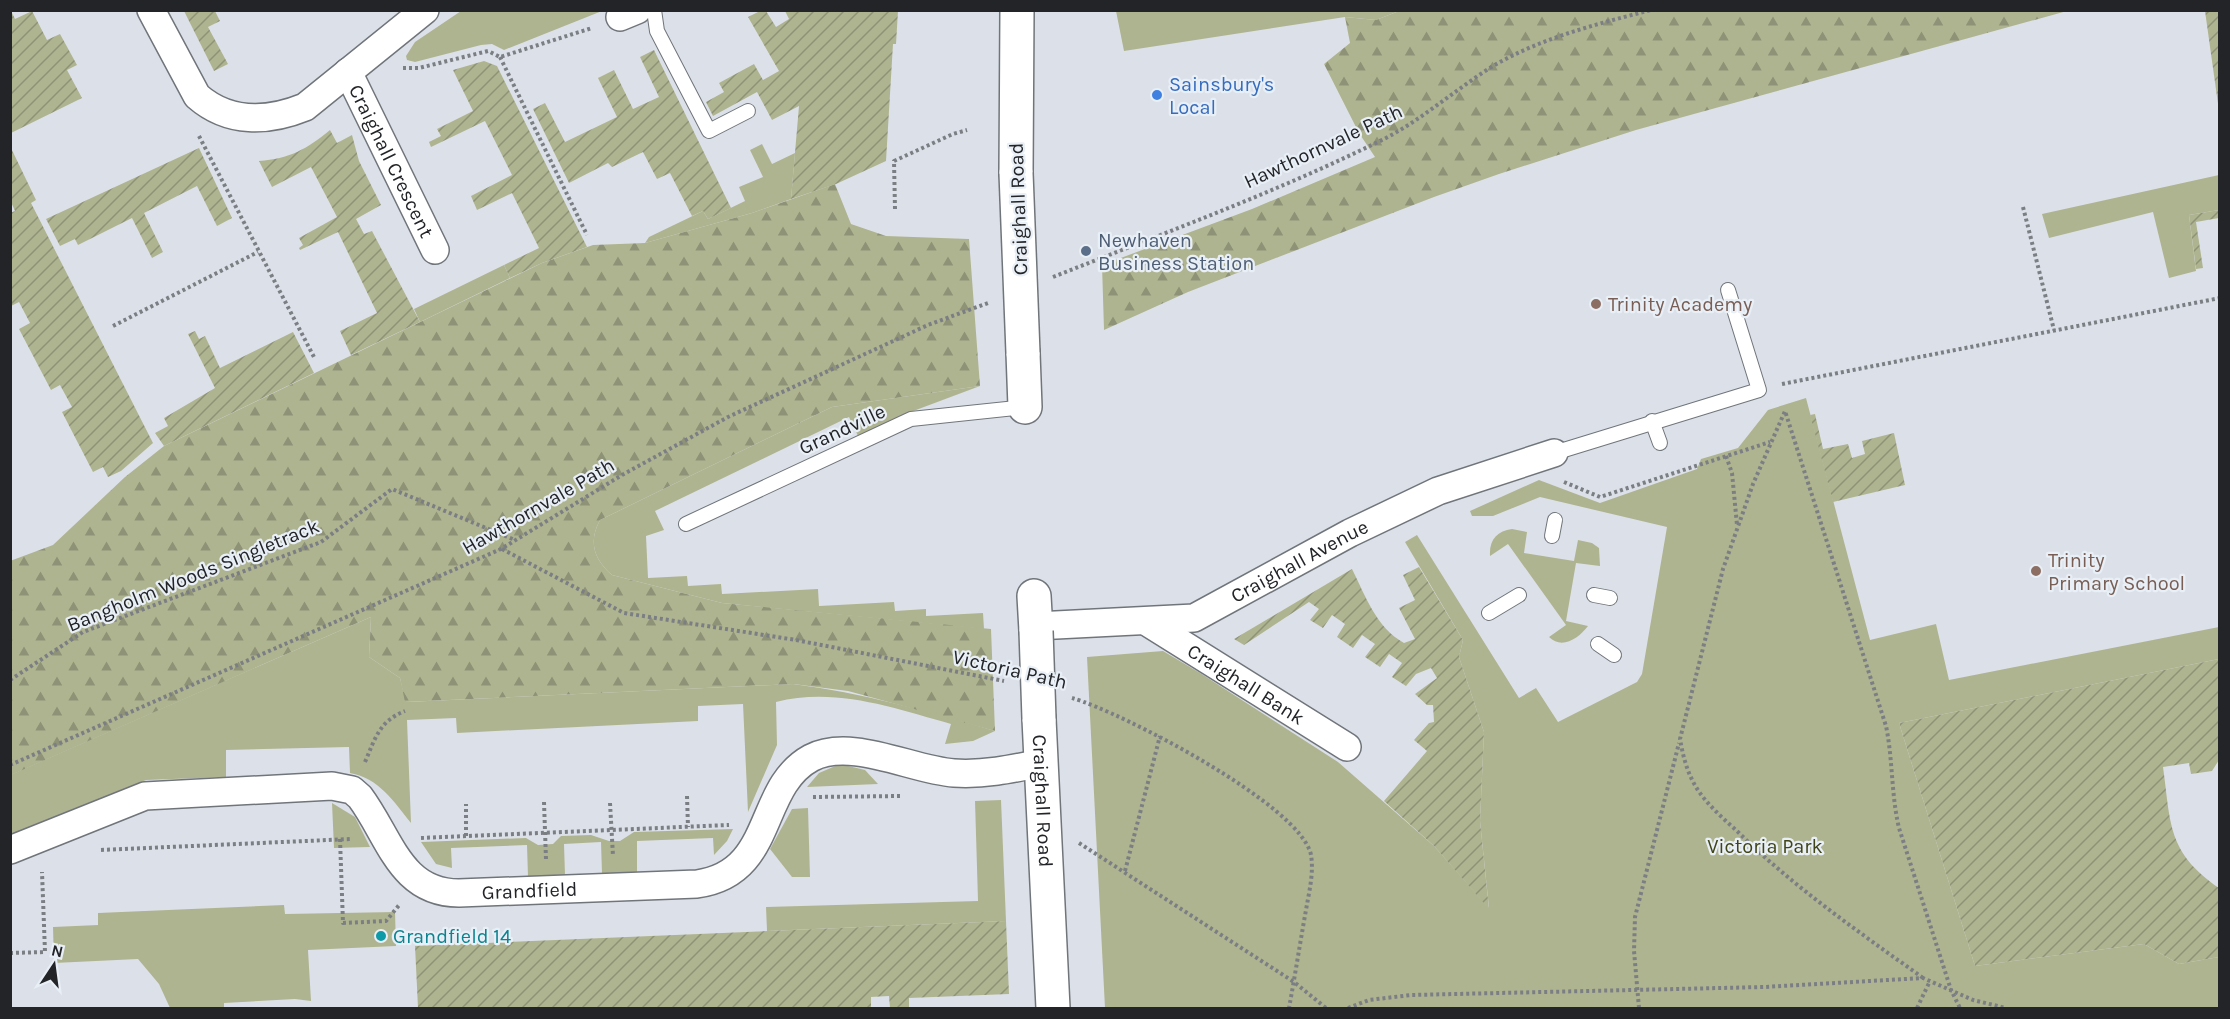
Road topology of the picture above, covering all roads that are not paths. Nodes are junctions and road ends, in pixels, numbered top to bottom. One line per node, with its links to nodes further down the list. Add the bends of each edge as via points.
1 (151, 10): 5 (street, Craighall Crescent, via 197,96 207,105 239,117 271,118 305,107)
2 (425, 10): 5 (street, Craighall Crescent)
3 (654, 10): 6 (lane, via 657,31 709,131)
4 (1017, 10): 9 (street, Craighall Road, bridge, via 1016,173)
5 (356, 65): 7 (street, Craighall Crescent)
6 (748, 111)
7 (435, 250)
8 (1728, 290): 10 (lane, via 1759,390)
9 (1025, 407): 14 (lane, Grandville, via 911,419)
10 (1653, 422): 11 (lane); 12 (lane)
11 (1660, 443)
12 (1544, 456): 21 (street, Craighall Avenue, via 1437,491 1350,533 1204,614)
13 (1555, 520): 15 (lane)
14 (686, 524)
15 (1552, 536)
16 (1519, 595): 19 (lane)
17 (1594, 595): 18 (lane)
18 (1610, 598)
19 (1489, 613)
20 (1035, 618): 21 (street, Craighall Avenue); 25 (street, Craighall Road, bridge)
21 (1147, 622): 24 (street, Craighall Bank)
22 (1598, 644): 23 (lane)
23 (1614, 655)
24 (1347, 747)
25 (1041, 763): 26 (street, Grandfield, via 977,773 936,771 845,750 828,752 793,772 740,867 719,880 697,884 444,893 409,875 366,804 352,790 332,786 145,796); 27 (street, Craighall Road)
26 (10, 850)
27 (1053, 1008)

